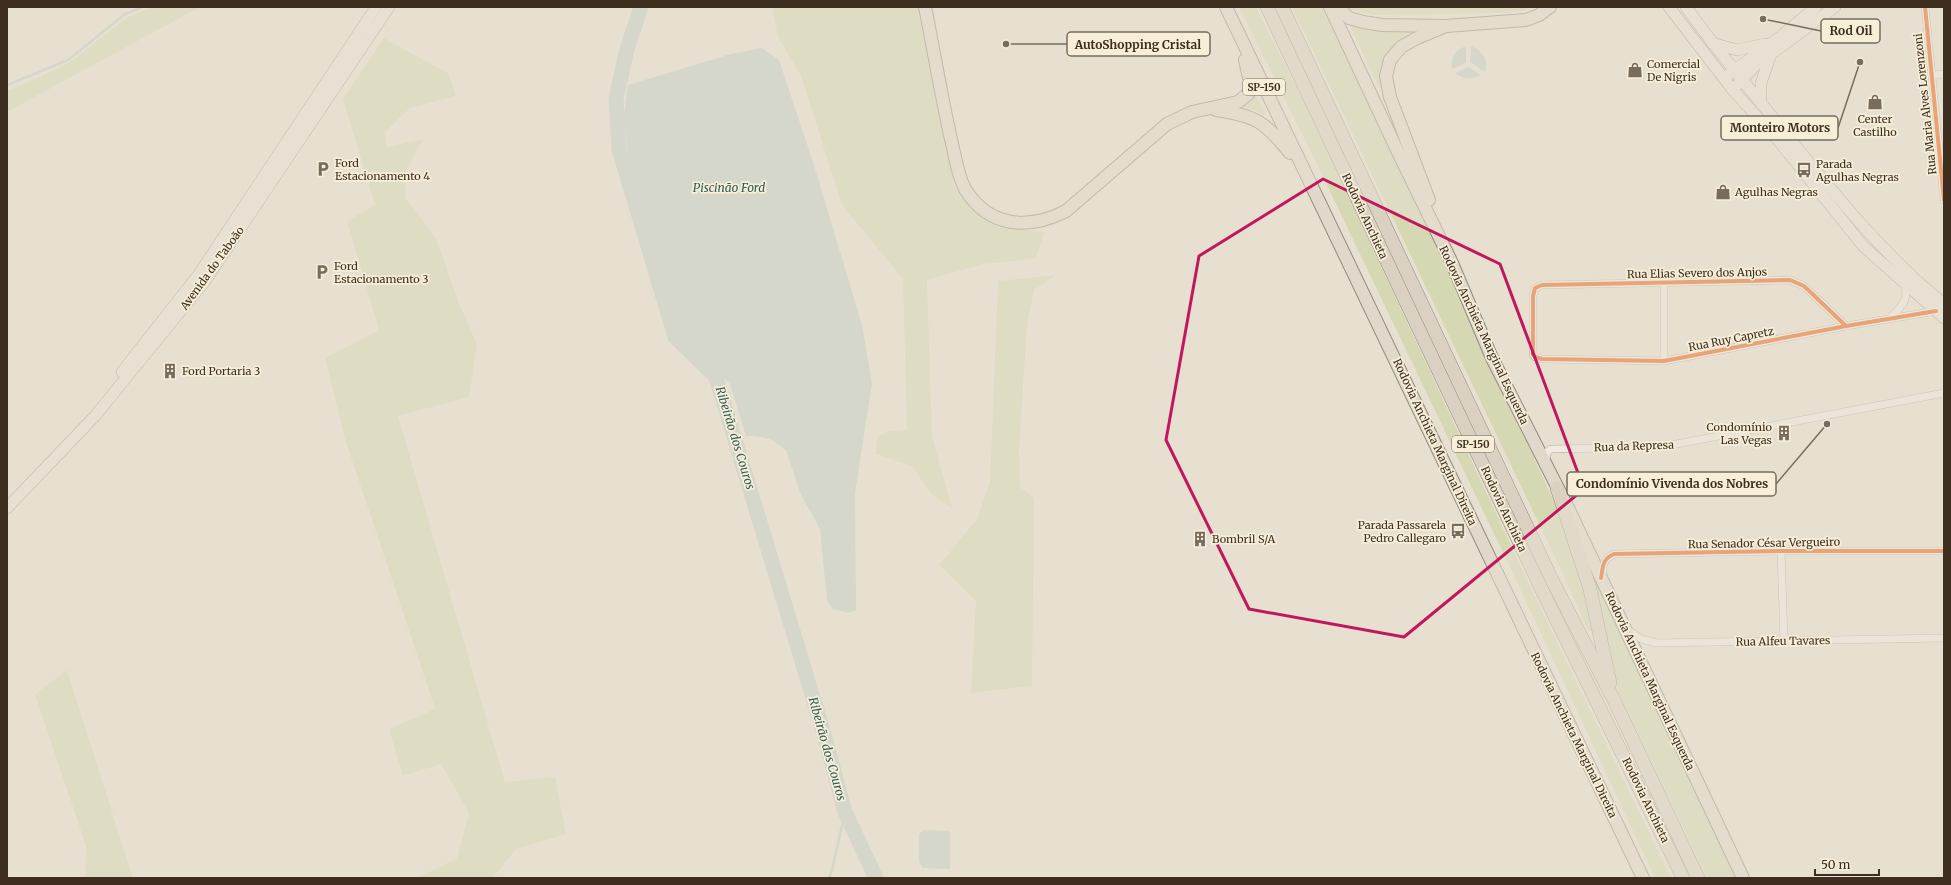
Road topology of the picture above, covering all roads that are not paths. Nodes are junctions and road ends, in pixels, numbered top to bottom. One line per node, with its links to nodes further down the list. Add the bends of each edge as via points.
1 (376, 7): 41 (main road, Avenida do Taboão, via 199,274 93,409)
2 (389, 7): 42 (main road, Avenida do Taboão, via 204,281 95,416)
3 (925, 7): 26 (highway, via 960,178 972,198 985,211 1000,219 1014,223 1034,223 1054,218 1066,211 1161,128 1183,115)
4 (1226, 7): 26 (highway, via 1247,66 1251,87 1248,94 1238,102); 28 (highway, Rodovia Anchieta Marginal Direita / SP-150)
5 (1267, 7): 51 (highway, Rodovia Anchieta / SP-150, via 1536,577)
6 (1282, 7): 49 (highway, Rodovia Anchieta / SP-150, via 1552,580)
7 (1330, 7): 30 (highway, Rodovia Anchieta Marginal Esquerda)
8 (1338, 7): 15 (highway, via 1349,18 1363,22 1382,25)
9 (1550, 7): 15 (highway, via 1526,20)
10 (1669, 7): 22 (main road)
11 (1686, 7): 17 (main road)
12 (1816, 7): 16 (main road)
13 (1835, 7): 18 (main road)
14 (1925, 7): 21 (street, Rua Maria Alves Lorenzoni)
15 (1446, 26): 30 (highway, via 1408,42 1396,51 1388,67 1386,81)
16 (1780, 37): 17 (main road, via 1744,50 1729,49); 19 (main road)
17 (1712, 43): 19 (main road)
18 (1771, 54): 23 (main road); 25 (main road, via 1761,83)
19 (1734, 70): 22 (main road); 23 (main road)
20 (1944, 74): 21 (street)
21 (1932, 75): 27 (street, Rua Maria Alves Lorenzoni)
22 (1724, 79): 24 (main road)
23 (1742, 79): 24 (main road); 25 (main road)
24 (1732, 89): 32 (main road, via 1777,139 1864,246)
25 (1761, 103): 33 (main road, via 1874,238)
26 (1207, 108): 28 (highway, via 1237,113 1261,123 1272,131)
27 (1941, 146): 29 (street, Rua Maria Alves Lorenzoni)
28 (1302, 168): 50 (highway, Rodovia Anchieta Marginal Direita / SP-150)
29 (1944, 200)
30 (1452, 263): 39 (highway, Rodovia Anchieta Marginal Esquerda, via 1492,358)
31 (1664, 282): 35 (street, Rua Elias Severo dos Anjos, via 1796,282 1804,286); 36 (street, Rua Elias Severo dos Anjos, via 1538,285 1534,290); 37 (street)
32 (1905, 285): 33 (main road); 34 (street, via 1906,298 1903,305)
33 (1941, 306): 34 (street, Rua Ruy Capretz)
34 (1890, 318): 35 (street, Rua Ruy Capretz)
35 (1846, 326): 37 (street, Rua Ruy Capretz)
36 (1533, 351): 37 (street, Rua Ruy Capretz, via 1535,357 1542,359)
37 (1664, 361)
38 (1944, 393): 39 (street, Rua da Represa, via 1661,447 1551,449)
39 (1544, 463): 40 (highway, Rodovia Anchieta Marginal Esquerda)
40 (1557, 488): 45 (highway, Rodovia Anchieta Marginal Esquerda); 49 (highway, via 1590,589)
41 (7, 499)
42 (7, 508)
43 (1781, 551): 44 (street, Rua Senador César Vergueiro); 45 (street, Rua Senador César Vergueiro, via 1614,554 1607,557 1604,562); 48 (street)
44 (1944, 551)
45 (1601, 578): 46 (highway, Rodovia Anchieta Marginal Esquerda)
46 (1626, 628): 48 (street, Rua Alfeu Tavares, via 1641,639 1657,643); 53 (highway, Rodovia Anchieta Marginal Esquerda)
47 (1944, 638): 48 (street, Rua Alfeu Tavares)
48 (1784, 641)
49 (1614, 700): 52 (highway, Rodovia Anchieta / SP-150)
50 (1642, 878)
51 (1683, 878)
52 (1698, 878)
53 (1743, 878)

